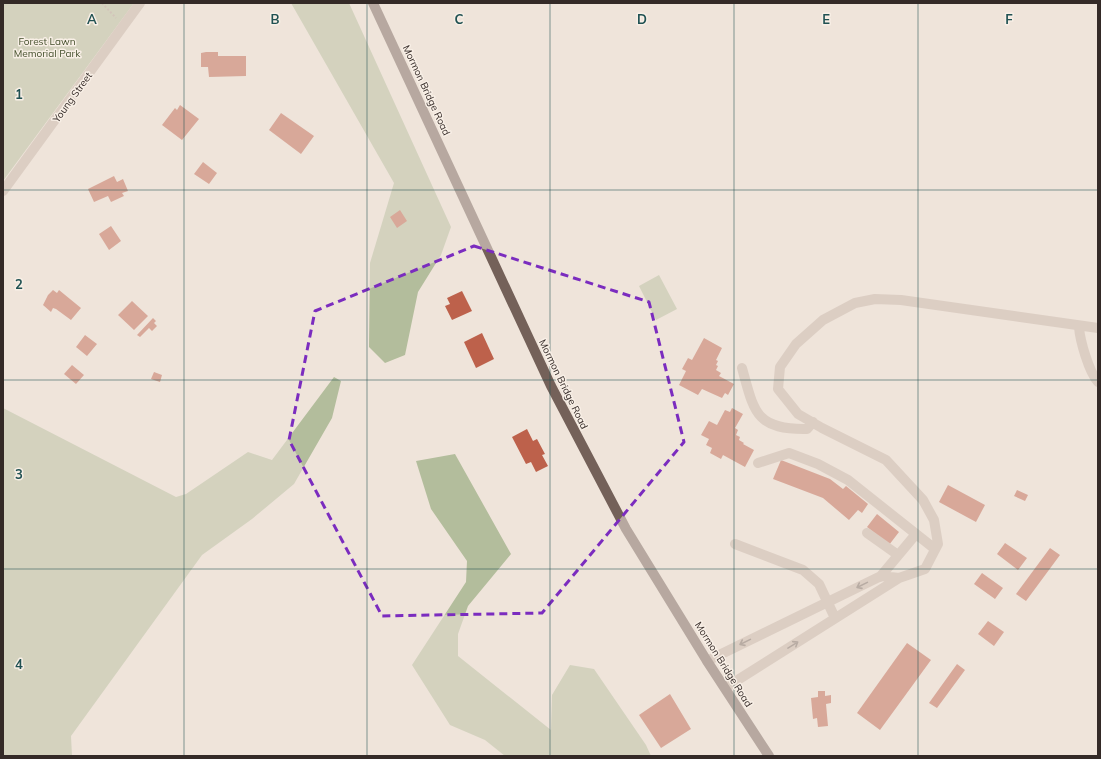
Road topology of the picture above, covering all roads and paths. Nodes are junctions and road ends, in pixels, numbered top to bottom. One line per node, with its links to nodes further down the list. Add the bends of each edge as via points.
1 (102, 3): 4 (path)
2 (140, 3): 5 (street, Young Street)
3 (373, 3): 21 (main road, Mormon Bridge Road, via 551,386 626,529)
4 (116, 18)
5 (3, 191)
6 (1079, 327): 7 (street); 9 (street, via 1089,366); 10 (street, via 901,300 855,303 823,320 796,344 780,367 778,389 798,414)
7 (1098, 328)
8 (742, 368): 10 (street, via 753,406 763,421 792,429 807,429)
9 (1098, 382)
10 (813, 422): 15 (street, via 886,460 923,500 934,520 938,544)
11 (758, 463): 13 (street, via 789,453 818,464 848,480)
12 (867, 533): 16 (street)
13 (916, 534): 15 (street); 16 (street)
14 (735, 544): 19 (street, via 803,570 819,584)
15 (935, 549): 18 (street, via 925,569)
16 (898, 555): 17 (street)
17 (880, 577): 18 (street); 19 (street, one-way to 19)
18 (899, 578): 20 (street)
19 (829, 602): 20 (street); 21 (street, one-way to 21)
20 (835, 618): 22 (street, one-way to 20)
21 (707, 661): 22 (main road, Mormon Bridge Road)
22 (725, 688): 23 (main road, Mormon Bridge Road)
23 (769, 756)

